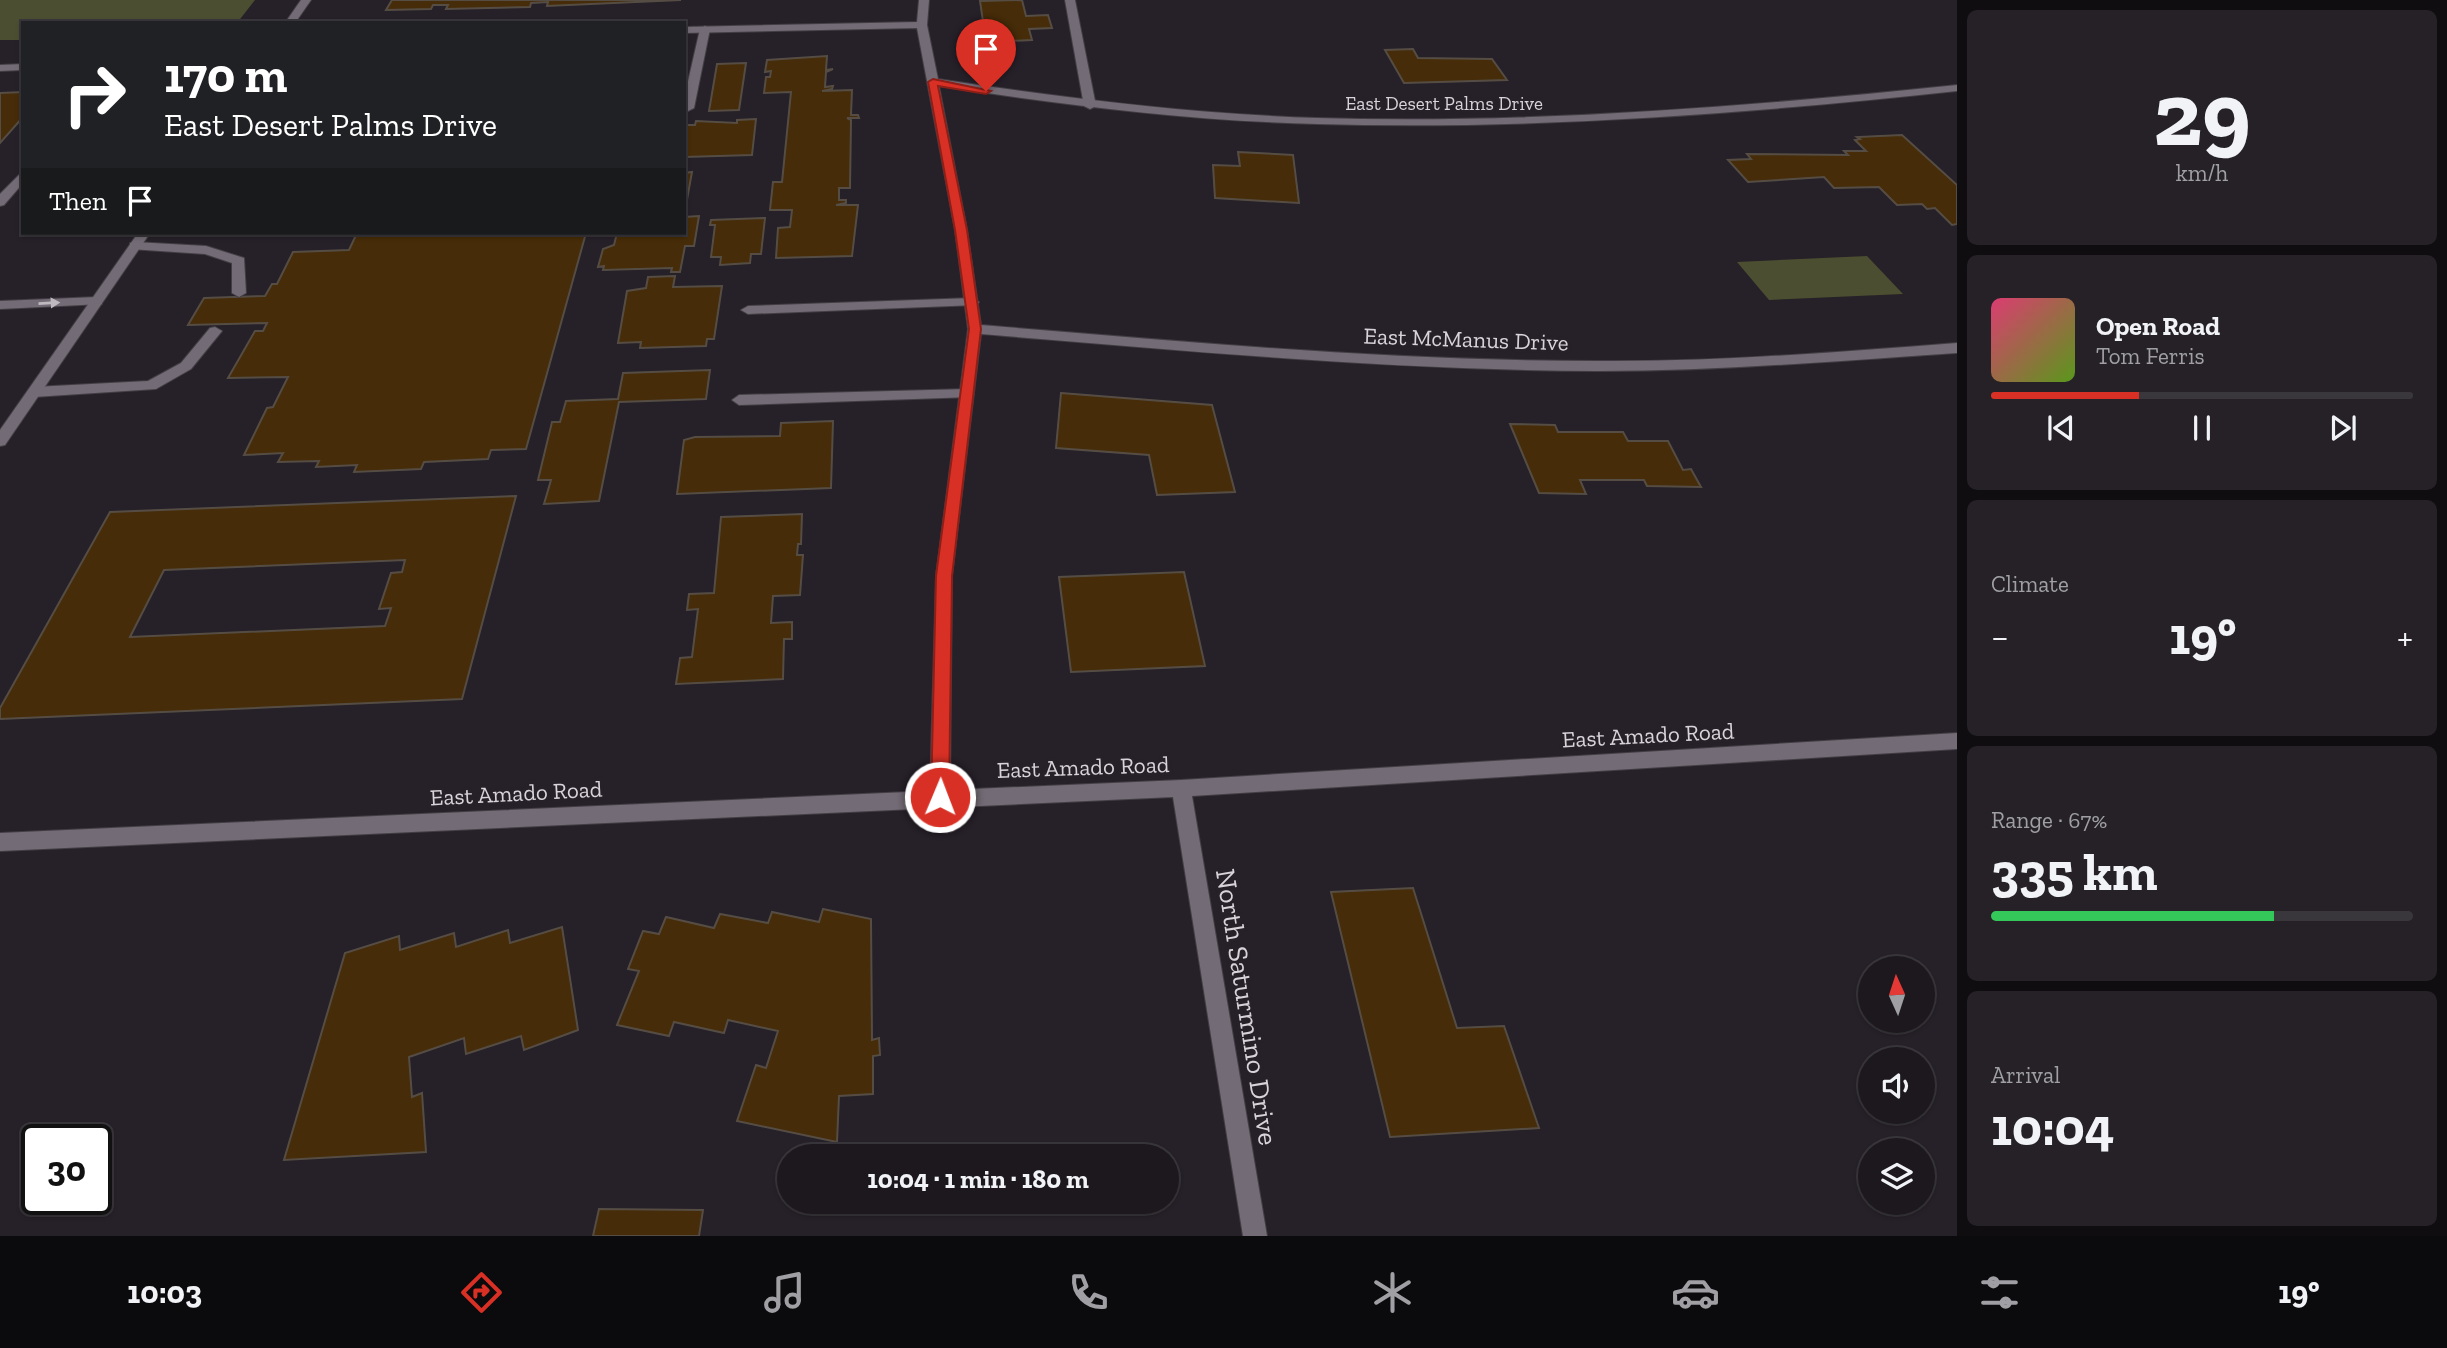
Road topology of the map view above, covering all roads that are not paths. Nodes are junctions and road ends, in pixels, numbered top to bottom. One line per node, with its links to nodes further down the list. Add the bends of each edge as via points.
1 (306, 0): 4 (street)
2 (924, 0): 5 (street)
3 (1070, 0): 12 (street)
4 (291, 21)
5 (922, 25): 6 (street); 10 (street)
6 (705, 29): 7 (street); 13 (street)
7 (686, 30)
8 (21, 67): 9 (street)
9 (0, 68)
10 (933, 82): 12 (street, East Desert Palms Drive); 20 (street)
11 (1957, 88): 12 (street, East Desert Palms Drive, via 1628,118 1424,124 1201,117)
12 (1090, 106)
13 (688, 108)
14 (21, 177): 15 (street)
15 (0, 202)
16 (143, 235): 17 (street)
17 (135, 246): 18 (street, via 206,250 239,261); 19 (street)
18 (239, 293)
19 (97, 301): 21 (street, one-way to 19); 26 (street)
20 (972, 302): 22 (street); 23 (street)
21 (0, 305)
22 (748, 310)
23 (975, 329): 25 (street, East McManus Drive, via 1290,356 1521,365 1689,365); 27 (street)
24 (215, 331): 26 (street, via 186,366 151,386)
25 (1957, 348)
26 (34, 392): 29 (street)
27 (967, 394): 28 (street); 32 (street, via 944,576)
28 (739, 400)
29 (0, 441)
30 (1957, 741): 31 (street, East Amado Road)
31 (1181, 788): 32 (street, East Amado Road); 34 (street, North Saturmino Drive)
32 (940, 797): 33 (street, East Amado Road)
33 (0, 842)
34 (1255, 1236)

